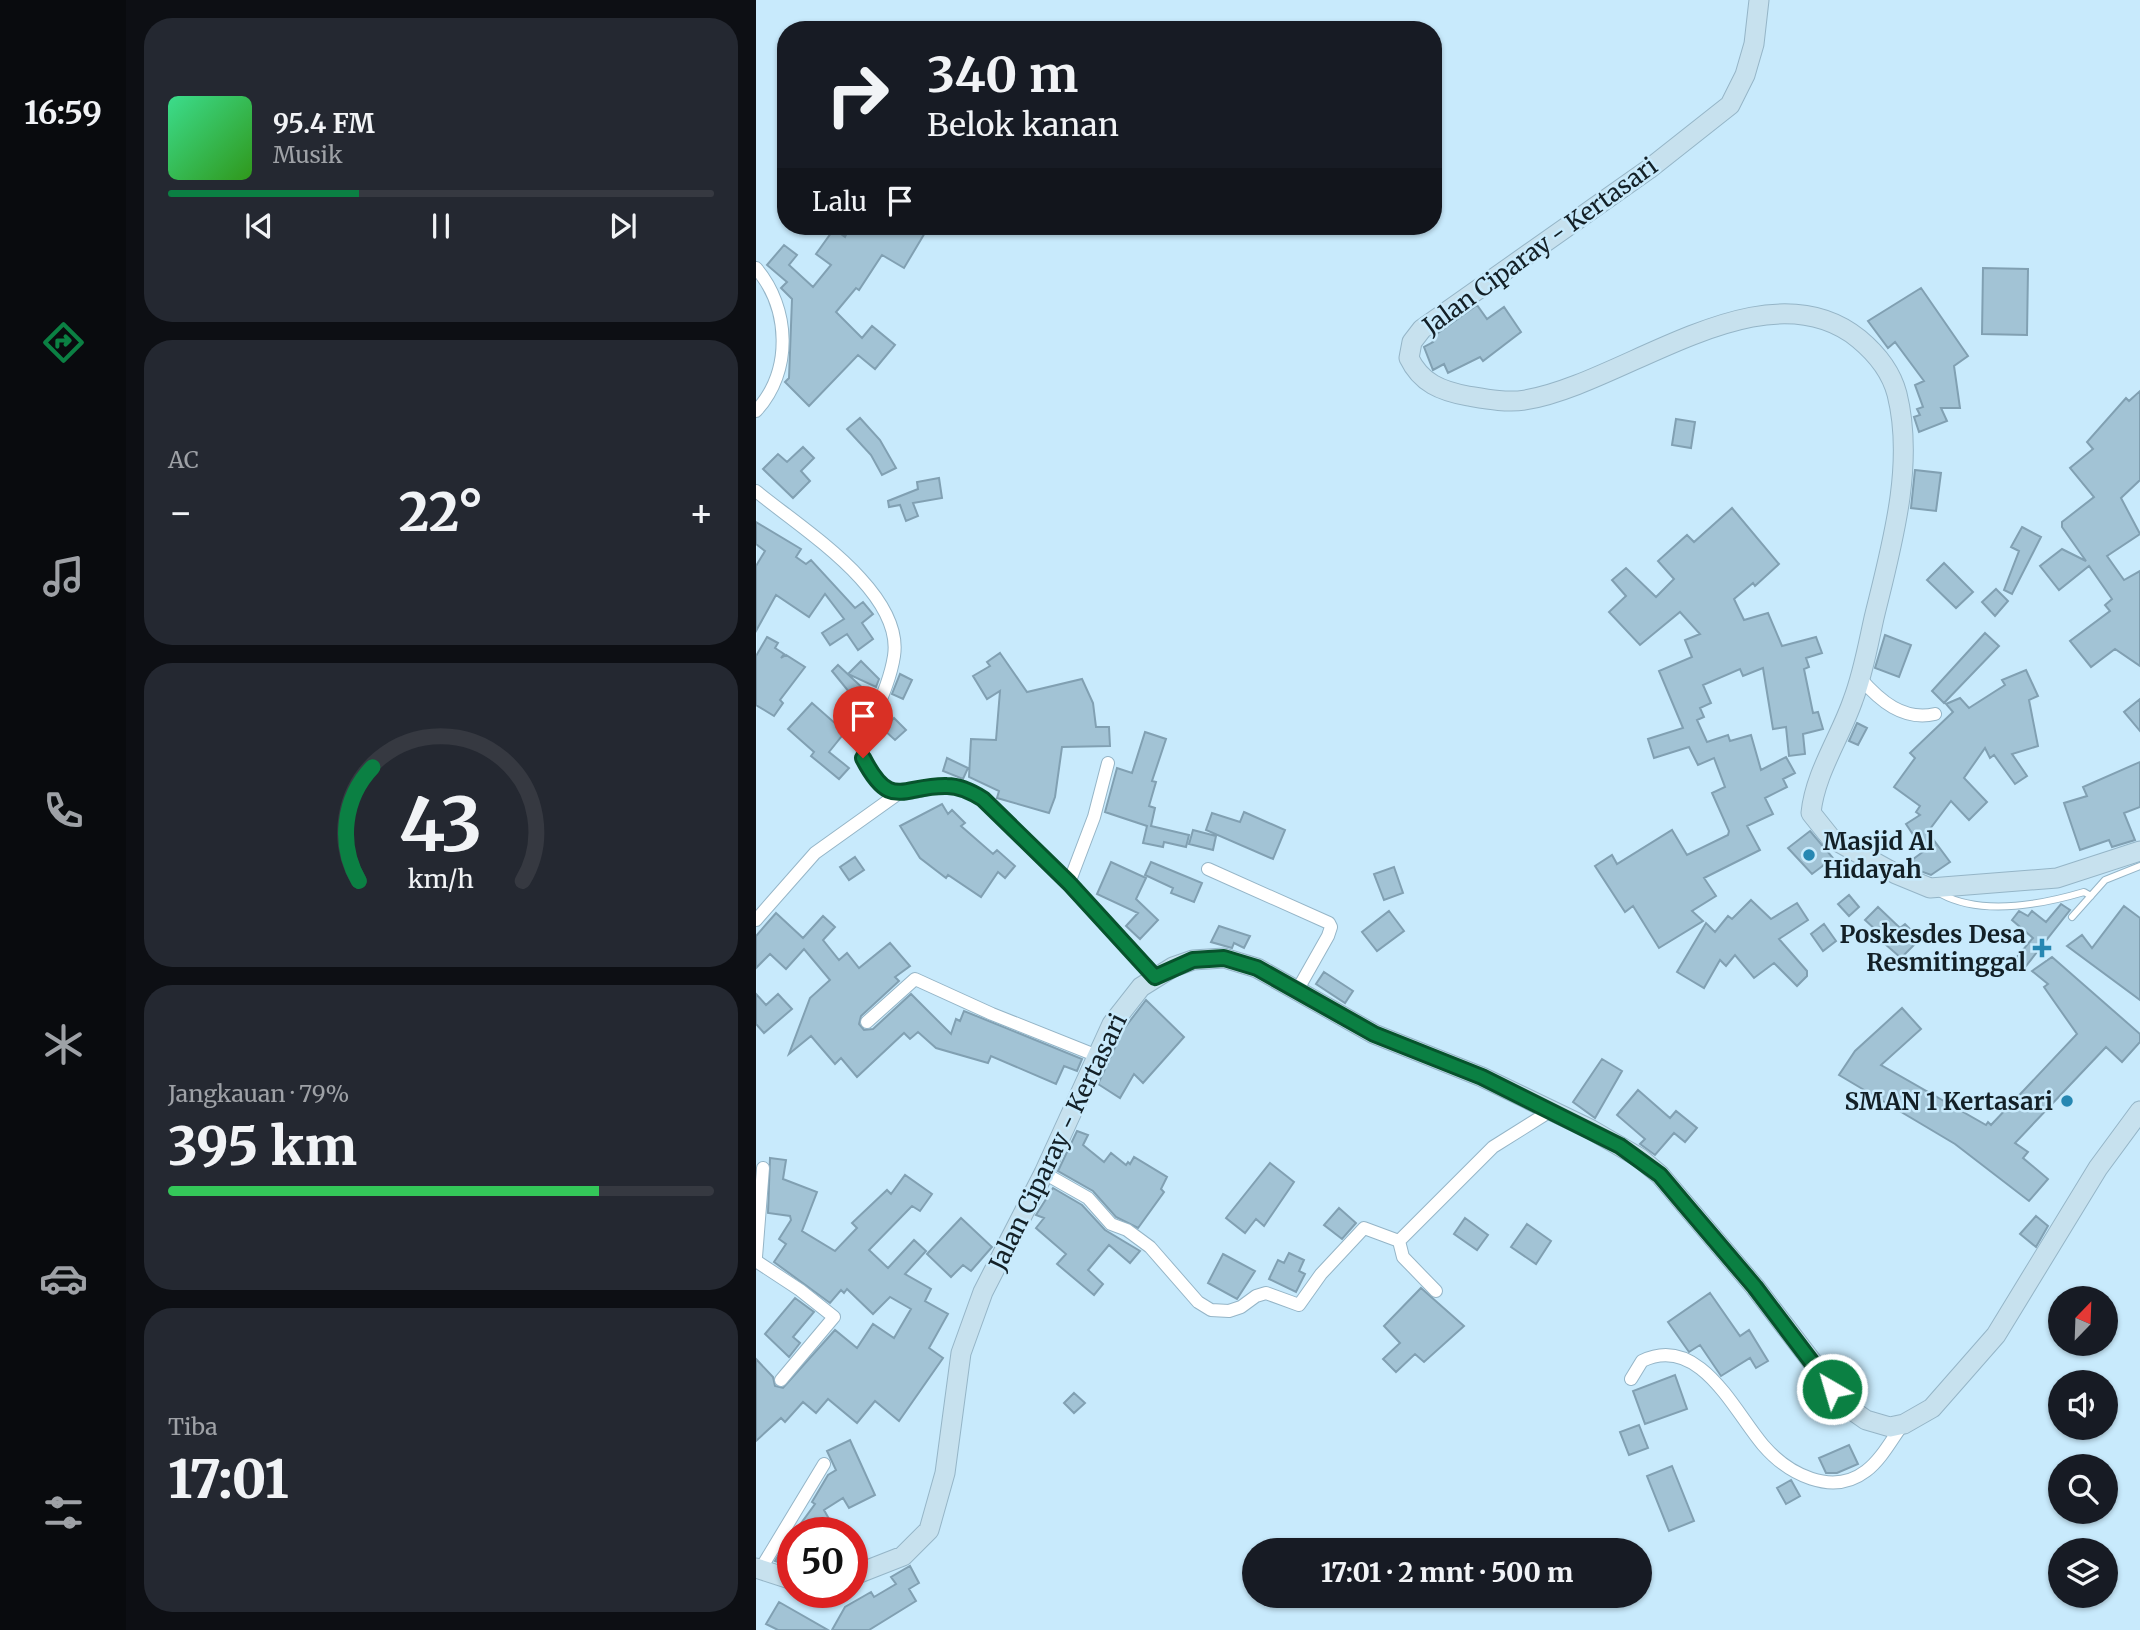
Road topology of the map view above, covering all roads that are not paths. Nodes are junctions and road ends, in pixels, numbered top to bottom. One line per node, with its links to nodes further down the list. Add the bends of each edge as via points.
1 (1759, 0): 5 (main road, Jalan Ciparay - Kertasari, via 1754,44 1730,105 1649,169 1422,329 1412,342 1409,358 1421,377 1443,390 1524,400 1576,386 1737,319 1776,313 1807,316 1857,337 1883,361 1896,392 1903,462 1900,496)
2 (756, 268): 3 (street, via 778,304 784,331 776,374 766,400)
3 (756, 411)
4 (756, 491): 8 (street, via 845,559 892,625 894,657 862,747 863,758 881,785)
5 (1860, 678): 6 (street, via 1878,698 1906,714); 13 (main road, Jalan Ciparay - Kertasari, via 1814,790 1811,813 1831,838)
6 (1935, 714)
7 (1108, 763): 12 (street)
8 (899, 793): 12 (street, via 947,786 969,791 983,799); 16 (street, via 815,853)
9 (2140, 851): 13 (main road, Jalan Ciparay - Kertasari, via 2057,878)
10 (2140, 866): 14 (lane, via 2105,880)
11 (1208, 869): 18 (street, via 1329,923 1328,936)
12 (1069, 883): 17 (street)
13 (1930, 888): 14 (lane, via 1960,904 1982,907 2058,900 2084,892)
14 (2091, 896): 15 (lane)
15 (2072, 918)
16 (756, 920)
17 (1155, 977): 18 (main road, Jalan Ciparay - Kertasari, via 1193,960 1224,958 1257,968); 20 (main road, Jalan Ciparay - Kertasari, via 1122,1007)
18 (1298, 989): 21 (main road, Jalan Ciparay - Kertasari, via 1374,1034)
19 (867, 1022): 20 (street, via 915,979)
20 (1095, 1055): 24 (main road, Jalan Ciparay - Kertasari)
21 (1552, 1110): 25 (street, via 1493,1147); 30 (main road, Jalan Ciparay - Kertasari, via 1620,1146 1660,1175 1854,1414 1891,1427)
22 (2140, 1111): 30 (main road, via 2098,1168 1996,1335 1941,1399)
23 (763, 1168): 26 (street)
24 (1044, 1172): 25 (street, via 1088,1198 1111,1224 1150,1247 1211,1310 1241,1307 1266,1293 1300,1305 1321,1274 1364,1228); 33 (main road, Jalan Ciparay - Kertasari, via 967,1330 945,1473 929,1530 903,1556)
25 (1399, 1241): 27 (street, via 1403,1257)
26 (756, 1259): 29 (street, via 834,1317)
27 (1436, 1291)
28 (1631, 1379): 30 (street, via 1642,1361 1667,1355 1710,1374 1779,1461 1827,1484 1846,1483 1868,1469)
29 (781, 1380)
30 (1903, 1424)
31 (824, 1464): 32 (street)
32 (758, 1569): 34 (main road)
33 (868, 1570)
34 (777, 1575)

